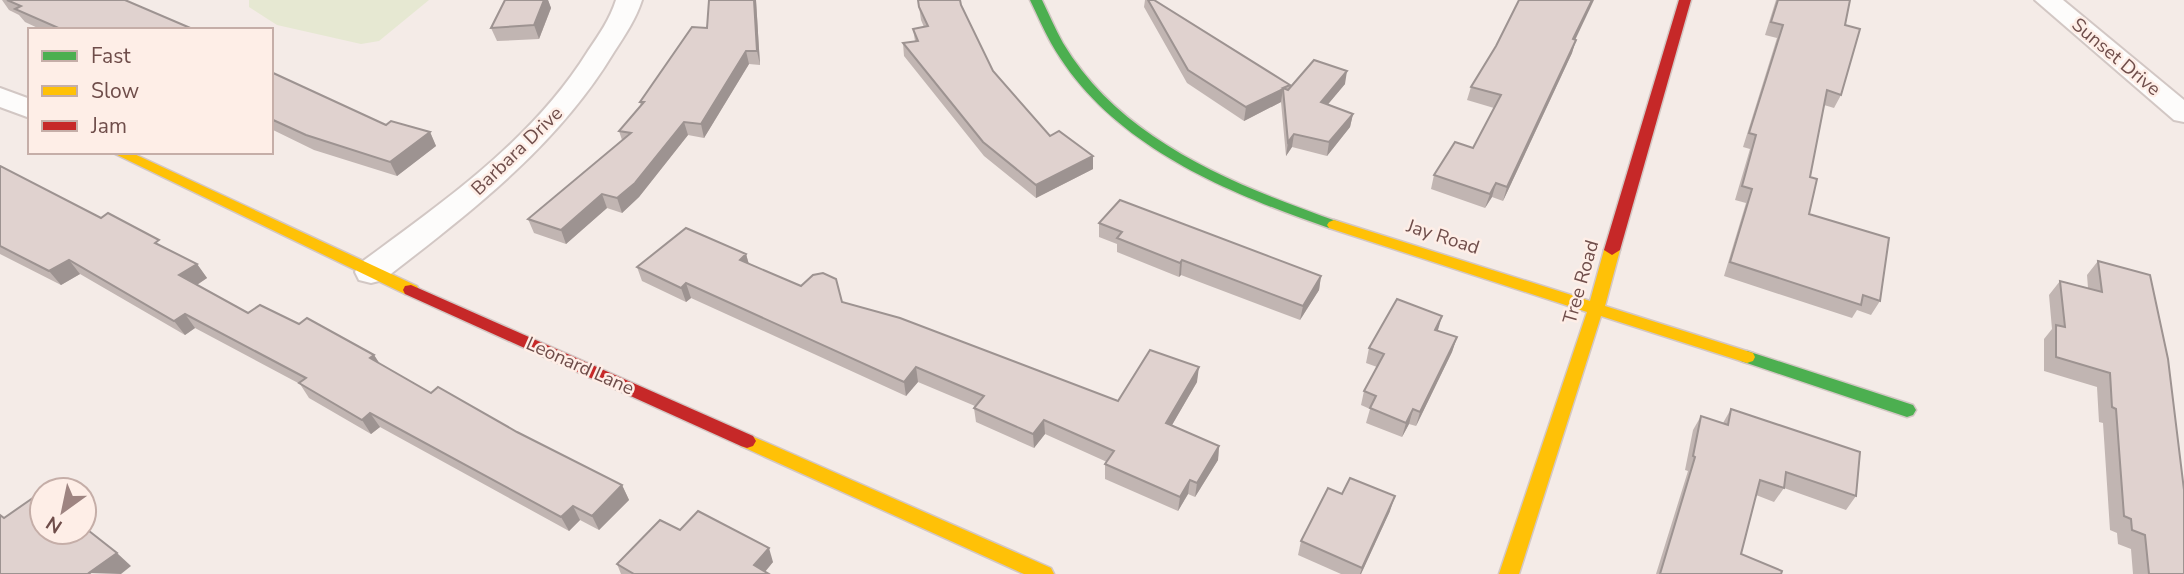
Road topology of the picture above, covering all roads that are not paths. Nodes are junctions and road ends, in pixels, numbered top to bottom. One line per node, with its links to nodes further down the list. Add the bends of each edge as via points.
1 (629, 0): 9 (street, Barbara Drive, via 594,68 534,137 455,209)
2 (1036, 0): 10 (street, Jay Road, via 1047,29 1092,89 1125,122 1174,156 1291,208)
3 (1685, 0): 10 (street, Tree Road)
4 (2048, 0): 7 (street, Sunset Drive)
5 (0, 96): 6 (street)
6 (28, 109)
7 (2184, 114)
8 (122, 154): 9 (street, Leonard Lane)
9 (371, 272): 12 (street, Leonard Lane)
10 (1596, 308): 11 (street, Jay Road); 13 (street, Tree Road)
11 (1907, 410)
12 (1044, 574)
13 (1509, 574)

